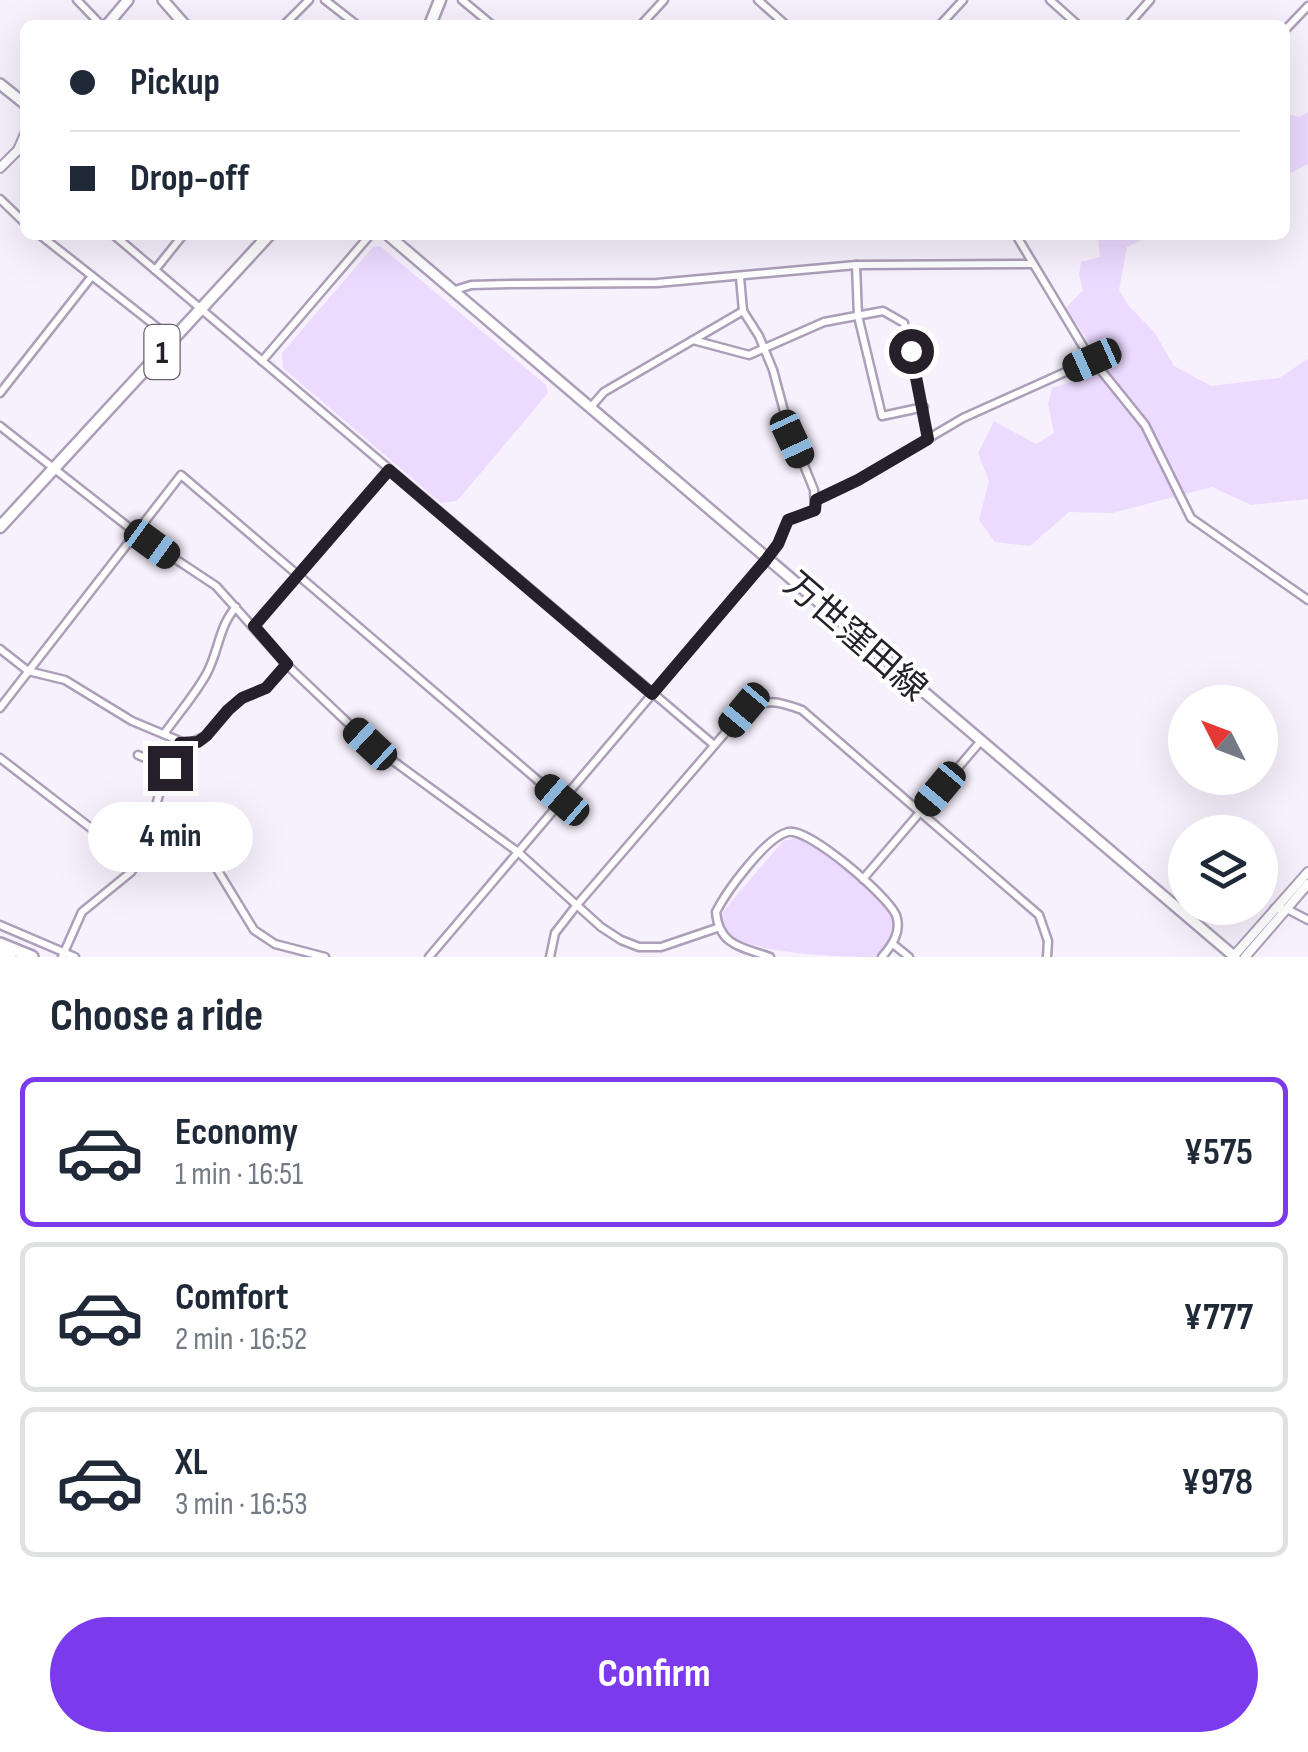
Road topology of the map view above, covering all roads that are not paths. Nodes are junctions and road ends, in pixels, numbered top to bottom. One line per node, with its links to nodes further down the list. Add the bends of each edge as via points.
1 (77, 0): 13 (street)
2 (128, 0): 14 (main road)
3 (164, 0): 15 (main road)
4 (309, 0): 16 (street)
5 (325, 0): 17 (street)
6 (462, 0): 18 (street)
7 (664, 0): 19 (street)
8 (758, 0): 20 (street)
9 (963, 0): 21 (street)
10 (1050, 0): 22 (street)
11 (1150, 0): 23 (street)
12 (1308, 6): 24 (street)
13 (99, 20)
14 (109, 20)
15 (181, 20)
16 (289, 20)
17 (351, 20)
18 (486, 20)
19 (646, 20)
20 (777, 20)
21 (945, 20)
22 (1072, 20)
23 (1132, 20)
24 (1290, 25)
25 (0, 84): 26 (main road)
26 (20, 100)
27 (0, 199): 28 (street)
28 (20, 219)
29 (46, 240): 39 (street)
30 (120, 240): 38 (street)
31 (179, 240): 38 (street)
32 (264, 240): 42 (main road, 1)
33 (366, 240): 49 (street)
34 (394, 240): 41 (main road, 万世窪田線)
35 (1019, 240): 37 (street)
36 (856, 264): 37 (street); 40 (street); 44 (street)
37 (1033, 264): 48 (street)
38 (155, 270): 42 (street)
39 (92, 276): 45 (street); 50 (street)
40 (740, 278): 41 (street, via 472,285); 43 (street)
41 (451, 291): 52 (main road, 万世窪田線)
42 (201, 310): 45 (main road, 1); 49 (street)
43 (743, 311): 46 (street); 47 (street)
44 (858, 316): 47 (street); 51 (street, via 883,311 904,323); 51 (street, via 882,416)
45 (173, 340): 55 (main road, 1)
46 (694, 340): 47 (street, via 750,355); 52 (street, via 604,392)
47 (764, 347): 57 (street)
48 (1092, 360): 54 (street); 62 (street, via 1145,426 1191,518)
49 (262, 361): 56 (street)
50 (0, 393)
51 (924, 406): 54 (street)
52 (589, 408): 60 (main road, 万世窪田線)
53 (0, 426): 55 (street)
54 (928, 439): 57 (street)
55 (54, 468): 58 (main road, 1); 59 (street)
56 (389, 470): 61 (street); 68 (street)
57 (816, 500): 60 (street, via 815,510 788,520)
58 (0, 524)
59 (136, 533): 61 (street, via 181,475); 63 (street); 67 (street)
60 (766, 560): 68 (street); 71 (main road, 万世窪田線)
61 (299, 575): 64 (street); 77 (street)
62 (1308, 600)
63 (236, 607): 64 (street); 70 (street, via 224,620 204,678)
64 (254, 626): 66 (street)
65 (0, 649): 67 (street)
66 (287, 664): 72 (street, via 198,742); 80 (street, via 370,744)
67 (28, 671): 69 (street); 70 (street, via 65,680)
68 (652, 694): 73 (street); 77 (street)
69 (0, 708)
70 (164, 734): 72 (street)
71 (980, 742): 79 (street); 107 (main road, 万世窪田線)
72 (180, 743): 76 (street)
73 (714, 746): 79 (street, via 744,710 763,700 782,702 802,710); 86 (street)
74 (138, 755): 76 (street)
75 (0, 758): 81 (street, via 105,839)
76 (170, 768): 78 (street)
77 (562, 800): 80 (street)
78 (156, 812): 81 (street); 100 (street, via 198,838 254,930 276,944)
79 (920, 813): 83 (street); 106 (street, via 1039,915)
80 (518, 852): 86 (street); 101 (street)
81 (131, 872): 96 (street, via 82,912)
82 (1308, 872): 85 (street)
83 (863, 879): 92 (street, via 802,832 790,830 723,898); 94 (street, via 897,917)
84 (1308, 884): 88 (street)
85 (1278, 904)
86 (576, 906): 92 (street, via 640,947 661,947); 102 (street, via 555,933)
87 (1278, 908): 88 (street)
88 (1287, 909): 89 (street); 108 (street)
89 (1308, 920)
90 (0, 925): 96 (street)
91 (1260, 925): 107 (street)
92 (717, 928): 103 (street, via 733,944)
93 (0, 944): 98 (highway)
94 (893, 944): 104 (street); 105 (street)
95 (0, 952): 97 (highway)
96 (62, 954): 99 (street)
97 (10, 957)
98 (32, 957)
99 (75, 957)
100 (325, 957)
101 (429, 957)
102 (550, 957)
103 (770, 957)
104 (882, 957)
105 (909, 957)
106 (1046, 957)
107 (1234, 957)
108 (1245, 957)

